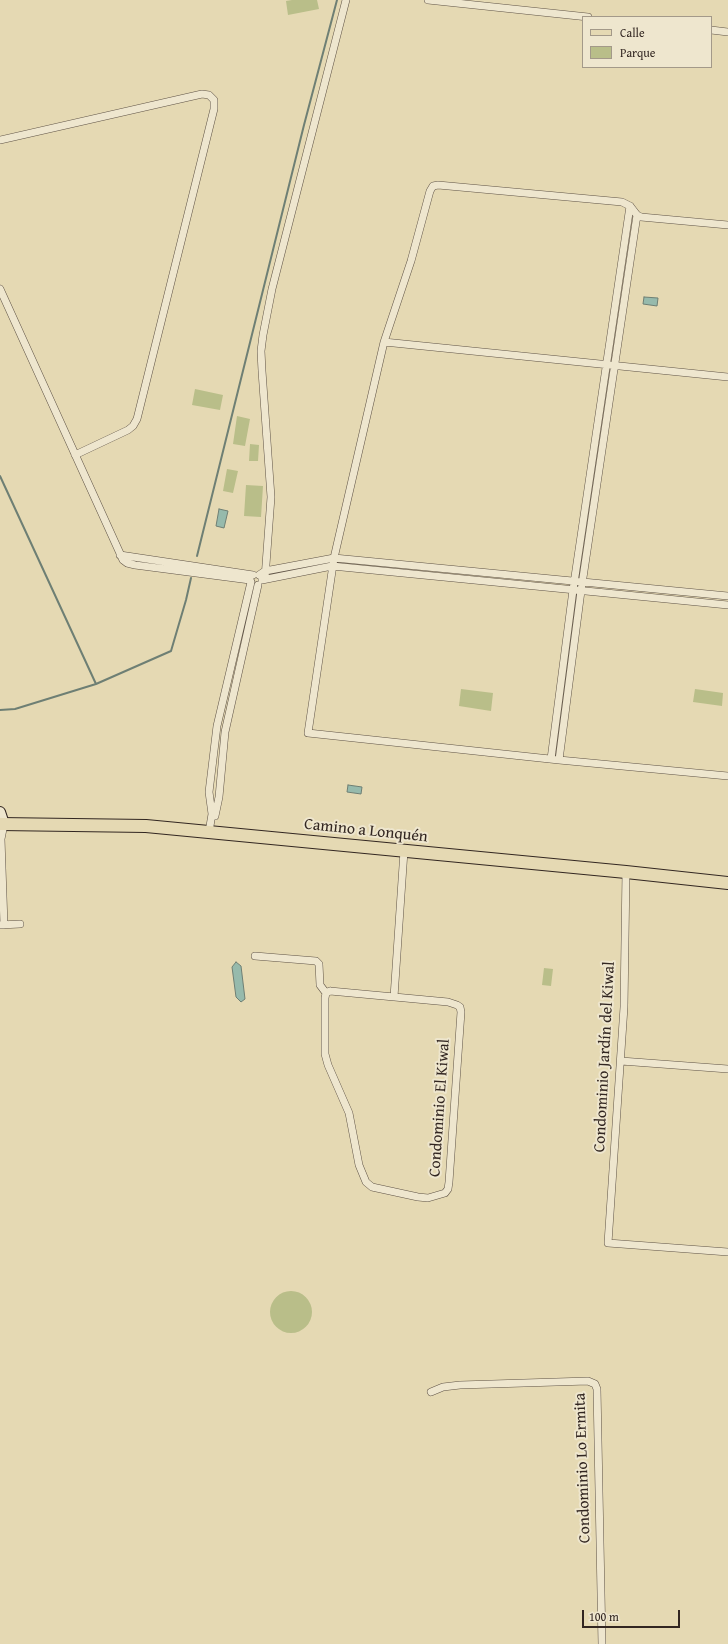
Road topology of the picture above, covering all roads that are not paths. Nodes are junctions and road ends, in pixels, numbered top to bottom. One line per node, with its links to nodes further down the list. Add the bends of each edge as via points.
1 (346, 0): 18 (street, via 272,289 263,335 261,352 271,497)
2 (428, 0): 3 (street)
3 (582, 16)
4 (712, 30): 5 (street)
5 (728, 32)
6 (0, 140): 15 (street, via 202,94 209,95 214,100 214,109 137,419 128,430)
7 (630, 206): 8 (street); 11 (street, via 622,202 433,186); 12 (street)
8 (637, 215): 9 (street); 13 (street)
9 (728, 225)
10 (0, 289): 15 (street)
11 (384, 342): 12 (street); 16 (street)
12 (607, 366): 13 (street); 19 (street)
13 (615, 366): 14 (street); 20 (street)
14 (728, 377)
15 (76, 455): 18 (street, via 123,560 131,564)
16 (334, 558): 17 (street); 18 (street); 19 (street)
17 (332, 566): 18 (street); 21 (street); 25 (street, via 308,733)
18 (258, 578): 30 (street, via 223,741)
19 (575, 581): 20 (street); 21 (street)
20 (583, 582): 22 (street); 23 (street)
21 (573, 590): 22 (street); 25 (street)
22 (582, 591): 24 (street); 26 (street)
23 (728, 596)
24 (728, 605)
25 (551, 759): 26 (street)
26 (559, 760): 27 (street)
27 (728, 776)
28 (0, 812): 29 (main road)
29 (2, 824): 30 (main road, Camino a Lonquén, via 134,826); 35 (street)
30 (211, 832): 31 (main road, Camino a Lonquén)
31 (404, 851): 32 (main road, Camino a Lonquén); 38 (street)
32 (626, 872): 33 (main road, Camino a Lonquén); 39 (street, Condominio Jardín del Kiwal)
33 (728, 884)
34 (20, 924): 35 (street)
35 (2, 925)
36 (255, 956): 37 (street, via 316,961 319,964 320,985)
37 (326, 993): 38 (street, Condominio El Kiwal, via 330,991); 38 (street, Condominio El Kiwal, via 325,1054 350,1117 363,1178 372,1187 428,1198 445,1193 449,1186 461,1009 453,1003)
38 (394, 997)
39 (621, 1061): 40 (street); 41 (street, Condominio Jardín del Kiwal, via 608,1243)
40 (728, 1069)
41 (728, 1252)
42 (431, 1392): 43 (street, Condominio Lo Ermita, via 460,1385 588,1381 595,1384)
43 (602, 1644)

